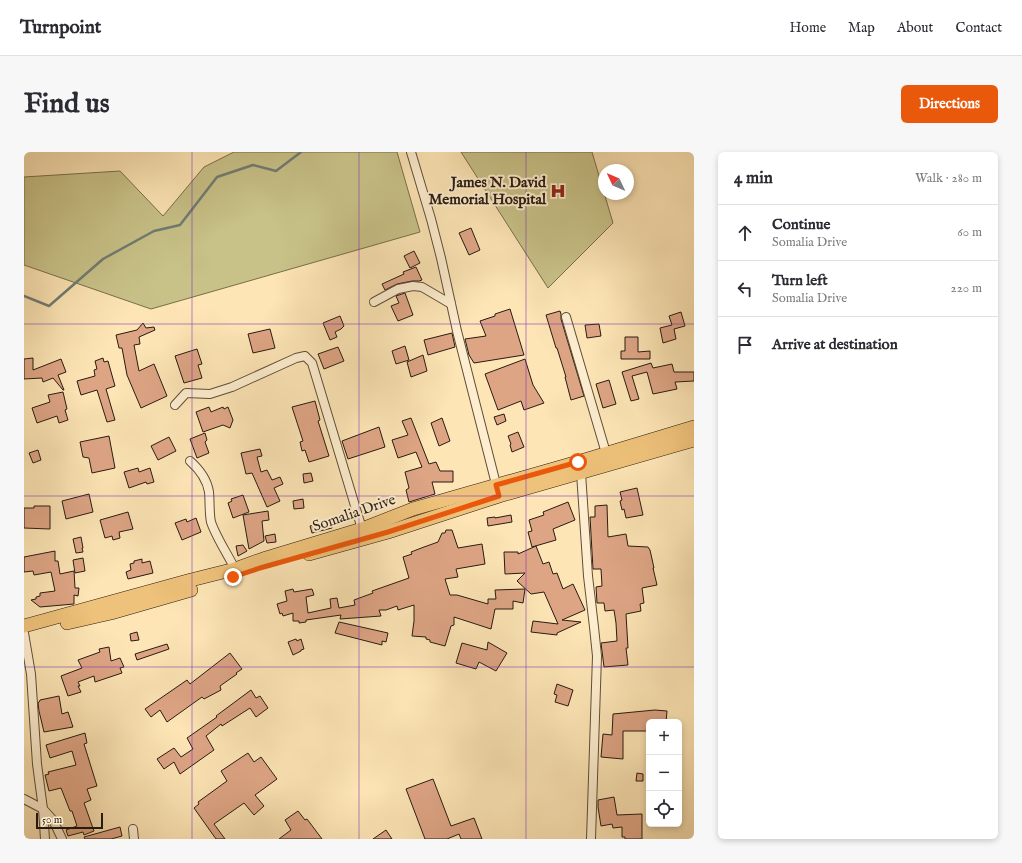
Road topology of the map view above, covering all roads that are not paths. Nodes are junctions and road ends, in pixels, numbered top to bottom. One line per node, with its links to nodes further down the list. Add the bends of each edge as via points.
1 (411, 152): 3 (street, via 431,218)
2 (374, 302): 3 (street, via 398,289 413,286 422,287)
3 (451, 304): 11 (street)
4 (566, 316): 8 (street)
5 (175, 405): 12 (street, via 186,393 218,392 305,356 312,363)
6 (694, 427): 8 (main road, Somalia Drive)
7 (694, 440): 10 (main road, Somalia Drive)
8 (606, 453): 11 (main road, Somalia Drive)
9 (190, 461): 13 (street, via 207,483 212,523)
10 (581, 473): 11 (main road, Somalia Drive); 22 (street, via 597,656)
11 (498, 491): 12 (main road, Somalia Drive, via 414,509); 15 (main road, Somalia Drive, via 388,532 126,609)
12 (362, 529): 13 (main road, Somalia Drive)
13 (235, 569): 14 (main road, Somalia Drive)
14 (24, 626)
15 (24, 633): 17 (street, via 31,674)
16 (24, 799): 17 (street)
17 (43, 809): 19 (street); 20 (street)
18 (132, 829): 21 (street)
19 (45, 839)
20 (62, 839)
21 (134, 839)
22 (591, 839)

